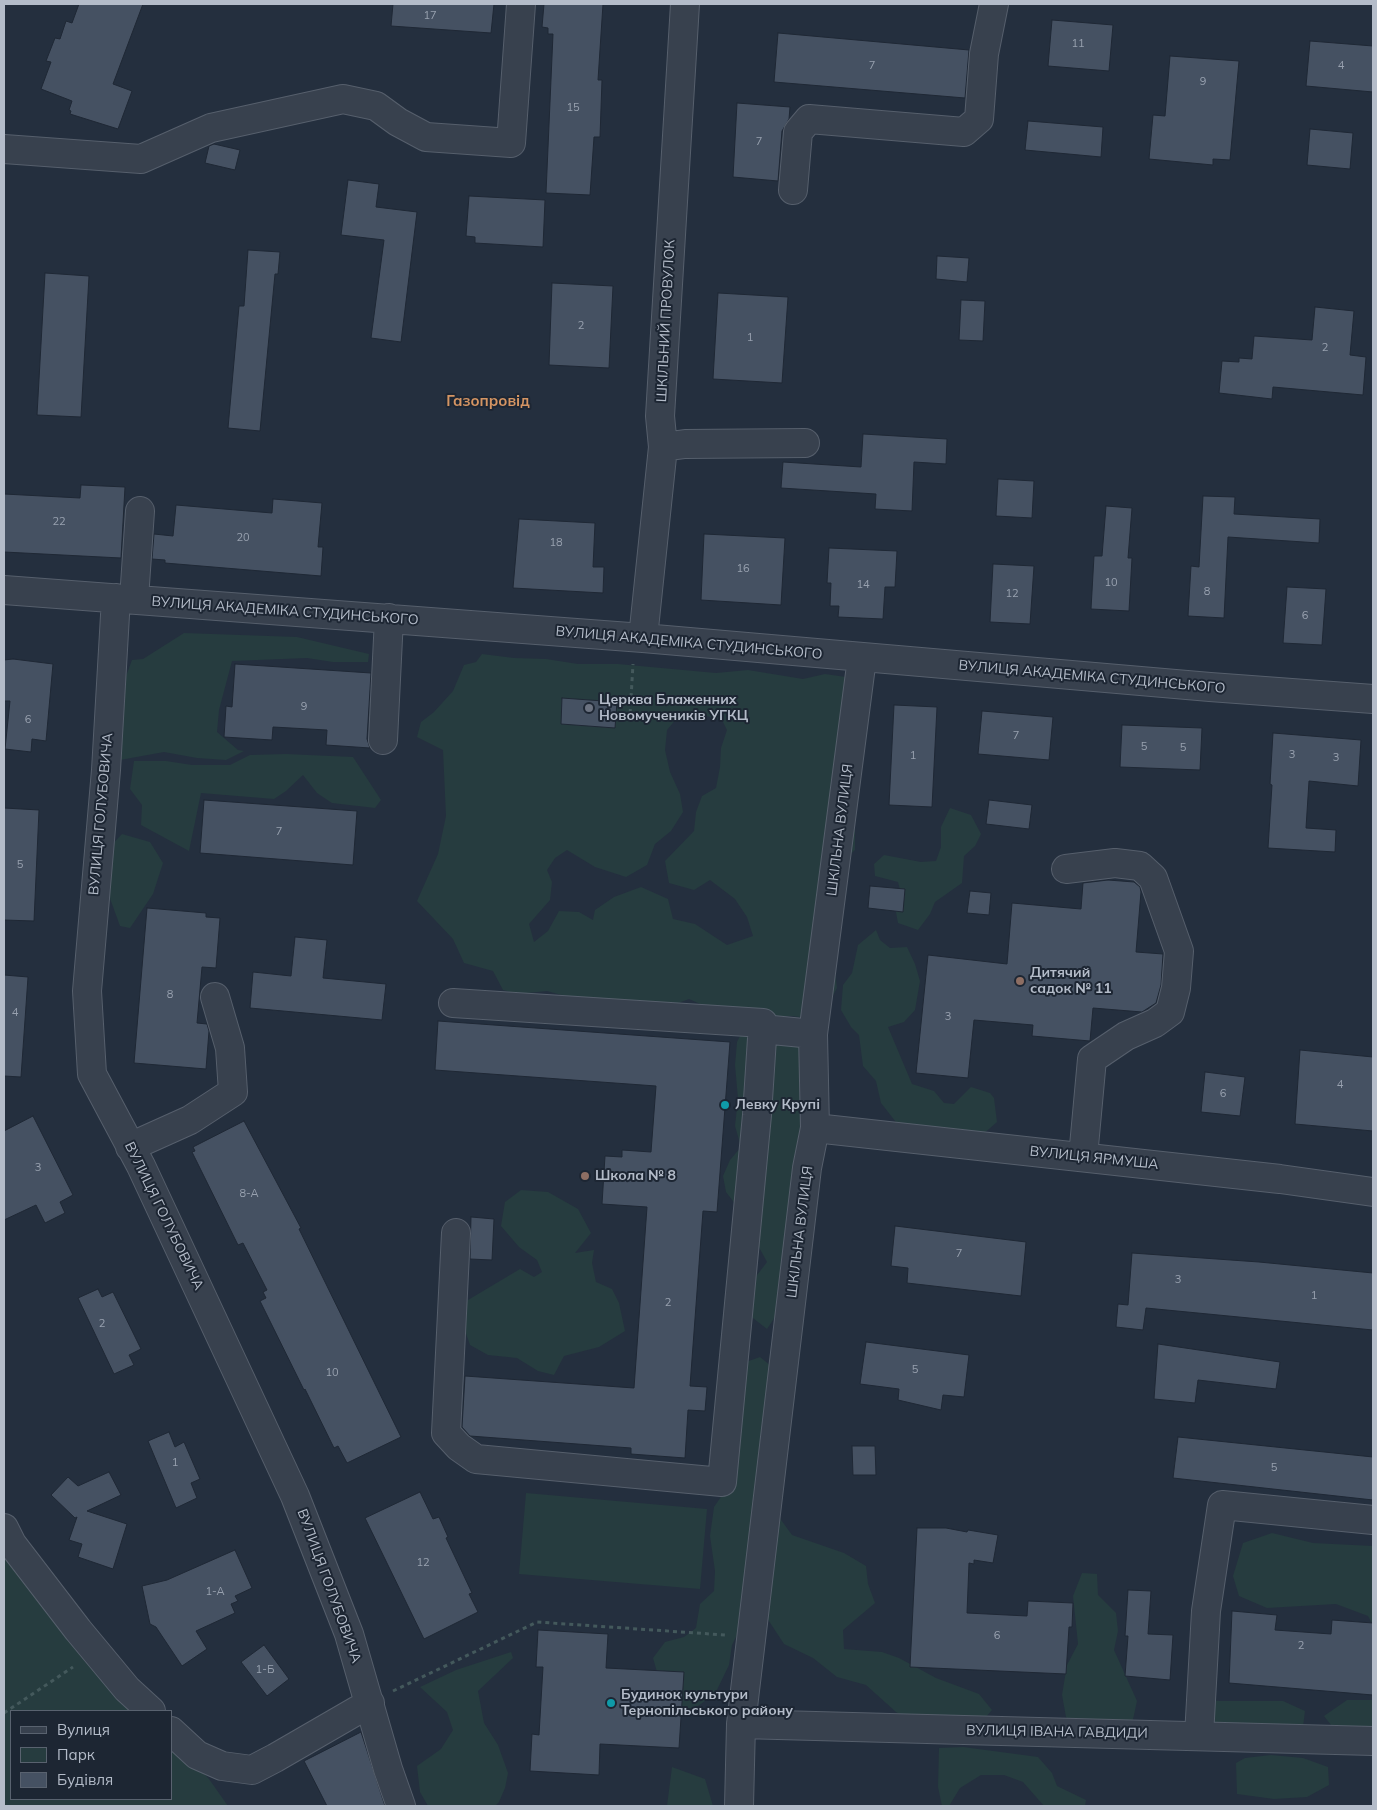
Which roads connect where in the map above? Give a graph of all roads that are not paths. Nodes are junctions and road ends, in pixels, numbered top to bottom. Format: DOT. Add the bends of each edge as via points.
graph roads {
  1 [pos="521,4"];
  2 [pos="685,4"];
  3 [pos="994,4"];
  4 [pos="4,148"];
  5 [pos="793,190"];
  6 [pos="805,443"];
  7 [pos="663,447"];
  8 [pos="140,511"];
  9 [pos="4,590"];
  10 [pos="125,598"];
  11 [pos="389,618"];
  12 [pos="643,638"];
  13 [pos="862,658"];
  14 [pos="1373,699"];
  15 [pos="382,740"];
  16 [pos="1066,868"];
  17 [pos="215,997"];
  18 [pos="453,1003"];
  19 [pos="762,1029"];
  20 [pos="813,1034"];
  21 [pos="815,1128"];
  22 [pos="130,1147"];
  23 [pos="1083,1157"];
  24 [pos="1373,1192"];
  25 [pos="456,1233"];
  26 [pos="1373,1520"];
  27 [pos="4,1528"];
  28 [pos="370,1703"];
  29 [pos="150,1710"];
  30 [pos="741,1724"];
  31 [pos="172,1732"];
  32 [pos="1199,1736"];
  33 [pos="1373,1741"];
  34 [pos="401,1806"];
  35 [pos="739,1806"];
  1 -- 4 [label="street" via="511,143 426,137 376,106 343,99 211,128 141,160"];
  2 -- 7 [label="street, ШКІЛЬНИЙ ПРОВУЛОК" via="660,416"];
  3 -- 5 [label="street" via="984,54 979,119 964,132 809,119 798,132"];
  6 -- 7 [label="street"];
  7 -- 12 [label="street, ШКІЛЬНИЙ ПРОВУЛОК"];
  8 -- 10 [label="street, ВУЛИЦЯ ГОЛУБОВИЧА"];
  9 -- 10 [label="street, ВУЛИЦЯ АКАДЕМІКА СТУДИНСЬКОГО"];
  10 -- 11 [label="street, ВУЛИЦЯ АКАДЕМІКА СТУДИНСЬКОГО"];
  10 -- 22 [label="street, ВУЛИЦЯ ГОЛУБОВИЧА" via="106,770 87,991 87,1026 92,1074"];
  11 -- 12 [label="street, ВУЛИЦЯ АКАДЕМІКА СТУДИНСЬКОГО"];
  11 -- 15 [label="street"];
  12 -- 13 [label="street, ВУЛИЦЯ АКАДЕМІКА СТУДИНСЬКОГО"];
  13 -- 14 [label="street, ВУЛИЦЯ АКАДЕМІКА СТУДИНСЬКОГО"];
  13 -- 20 [label="street, ШКІЛЬНА ВУЛИЦЯ"];
  16 -- 23 [label="street" via="1115,863 1140,866 1153,878 1179,951 1170,1012 1092,1059"];
  17 -- 22 [label="street" via="230,1048 233,1092 190,1120"];
  18 -- 19 [label="street" via="763,1023"];
  19 -- 20 [label="street"];
  19 -- 25 [label="street" via="757,1115 722,1482 476,1459 460,1447 446,1433"];
  20 -- 21 [label="street, ШКІЛЬНА ВУЛИЦЯ"];
  21 -- 23 [label="street, ВУЛИЦЯ ЯРМУША"];
  21 -- 30 [label="street, ШКІЛЬНА ВУЛИЦЯ" via="807,1168"];
  22 -- 28 [label="street, ВУЛИЦЯ ГОЛУБОВИЧА" via="295,1496 349,1634"];
  23 -- 24 [label="street, ВУЛИЦЯ ЯРМУША"];
  26 -- 32 [label="street" via="1222,1505 1206,1612"];
  27 -- 29 [label="street" via="12,1544 96,1652"];
  28 -- 31 [label="street" via="252,1770 222,1766 197,1755"];
  28 -- 34 [label="street, ВУЛИЦЯ ГОЛУБОВИЧА"];
  30 -- 32 [label="street, ВУЛИЦЯ ІВАНА ГАВДИДИ"];
  30 -- 35 [label="street, ШКІЛЬНА ВУЛИЦЯ"];
  32 -- 33 [label="street, ВУЛИЦЯ ІВАНА ГАВДИДИ"];
}
